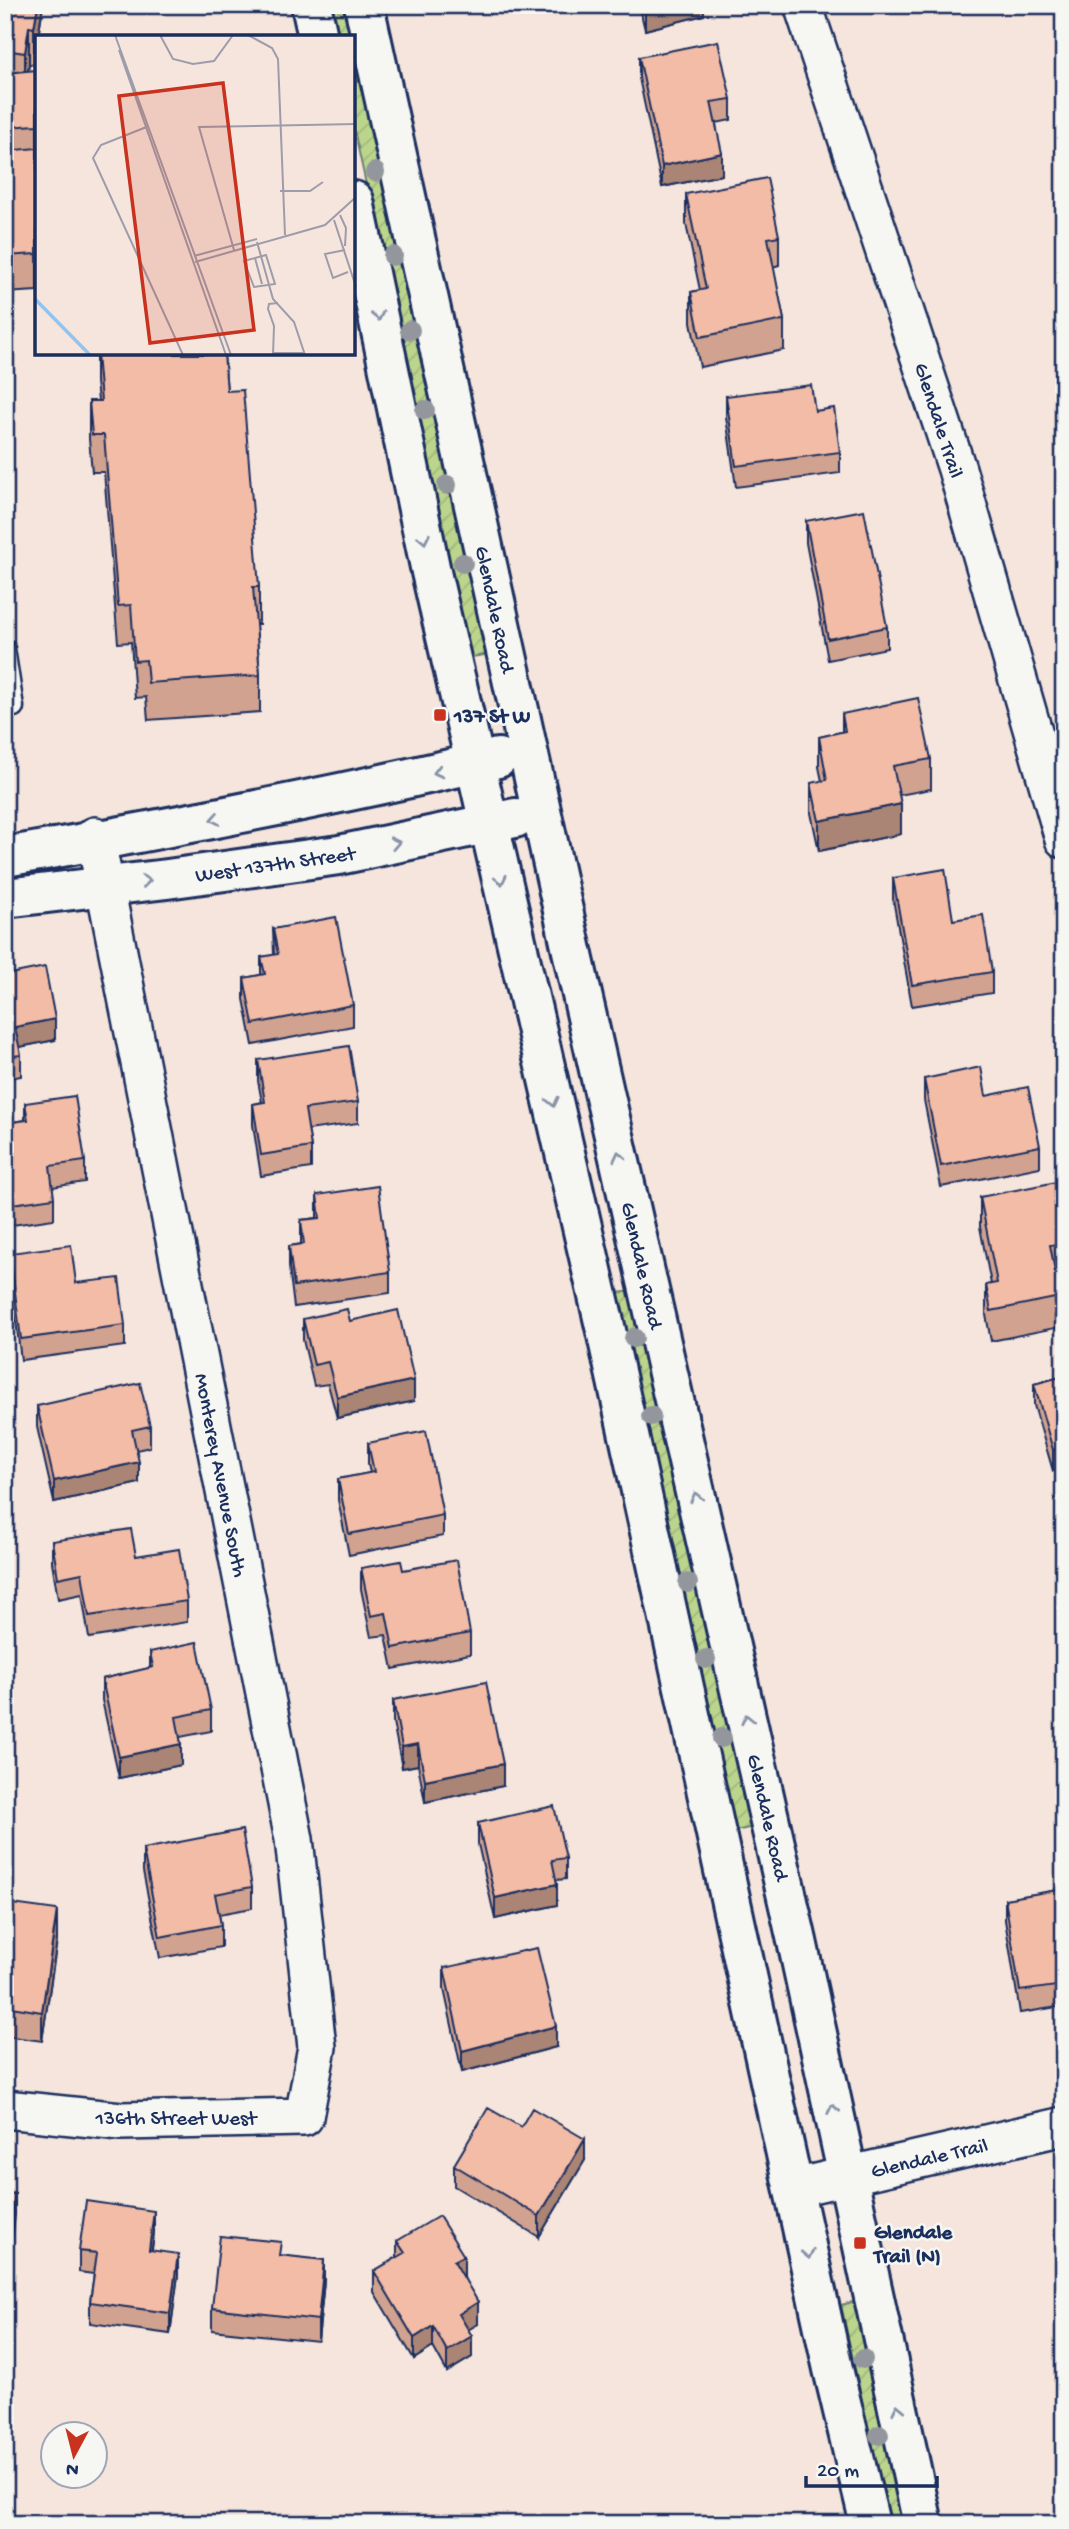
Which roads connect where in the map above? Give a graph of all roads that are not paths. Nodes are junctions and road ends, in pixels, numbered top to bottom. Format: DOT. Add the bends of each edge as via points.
graph roads {
  1 [pos="311,5"];
  2 [pos="364,5"];
  3 [pos="803,5"];
  4 [pos="318,35"];
  5 [pos="355,206"];
  6 [pos="5,649"];
  7 [pos="5,708"];
  8 [pos="528,751"];
  9 [pos="475,763"];
  10 [pos="541,813"];
  11 [pos="488,824"];
  12 [pos="96,838"];
  13 [pos="1064,838"];
  14 [pos="5,857"];
  15 [pos="105,886"];
  16 [pos="5,898"];
  17 [pos="5,2109"];
  18 [pos="304,2117"];
  19 [pos="1064,2126"];
  20 [pos="848,2175"];
  21 [pos="794,2188"];
  22 [pos="870,2524"];
  23 [pos="923,2524"];
  1 -- 4 [label="main road"];
  2 -- 8 [label="main road, Glendale Road"];
  3 -- 13 [label="street, Glendale Trail" via="957,469"];
  5 -- 9 [label="main road, one-way"];
  6 -- 7 [label="lane" via="14,707"];
  8 -- 9 [label="main road"];
  8 -- 10 [label="main road, Glendale Road"];
  9 -- 11 [label="main road"];
  9 -- 12 [label="main road, one-way" via="318,799"];
  10 -- 11 [label="main road, West 137th Street"];
  20 -- 10 [label="main road, Glendale Road, one-way"];
  15 -- 11 [label="main road, West 137th Street, one-way" via="339,855"];
  11 -- 21 [label="main road, one-way" via="607,1335"];
  12 -- 14 [label="main road"];
  12 -- 15 [label="street, Monterey Avenue South"];
  15 -- 16 [label="main road, West 137th Street"];
  15 -- 18 [label="street, Monterey Avenue South" via="294,1839 317,2047"];
  17 -- 18 [label="street, 136th Street West" via="121,2120"];
  19 -- 20 [label="street, Glendale Trail"];
  20 -- 21 [label="street, Glendale Trail"];
  23 -- 20 [label="main road, Glendale Road, one-way"];
  21 -- 22 [label="main road, one-way"];
}
